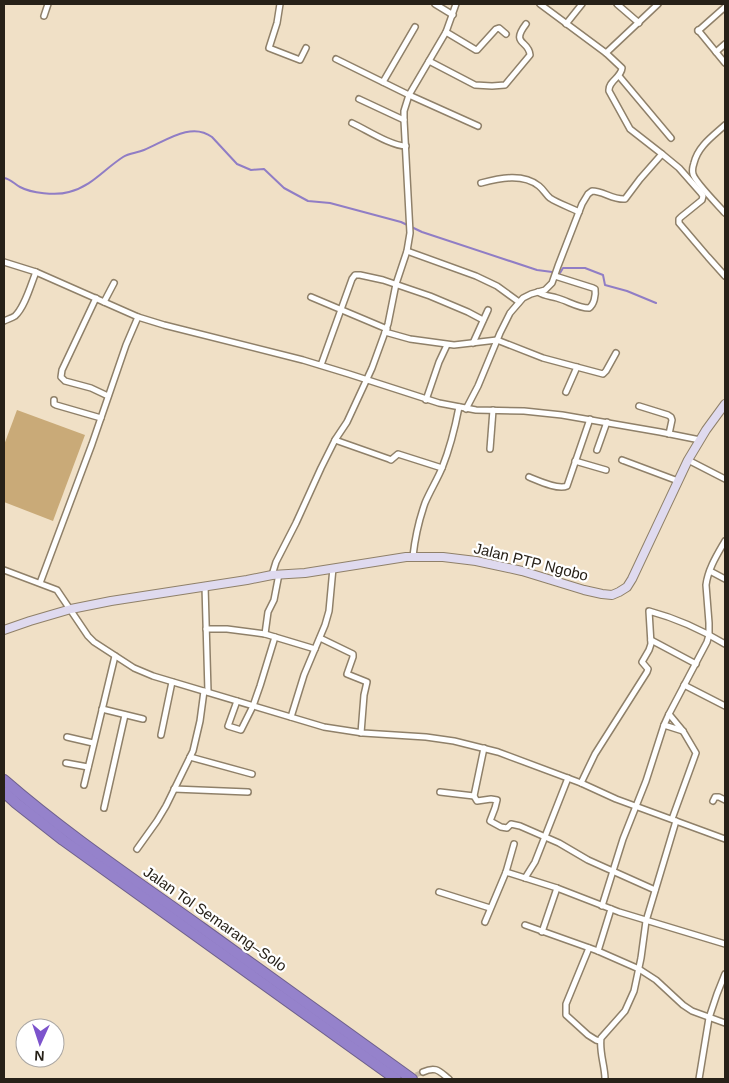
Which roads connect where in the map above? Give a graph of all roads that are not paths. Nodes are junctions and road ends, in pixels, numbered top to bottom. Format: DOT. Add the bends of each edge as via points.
graph roads {
  1 [pos="48,4"];
  2 [pos="280,4"];
  3 [pos="435,4"];
  4 [pos="456,4"];
  5 [pos="540,4"];
  6 [pos="582,4"];
  7 [pos="617,4"];
  8 [pos="658,4"];
  9 [pos="725,7"];
  10 [pos="453,15"];
  11 [pos="44,16"];
  12 [pos="639,23"];
  13 [pos="526,24"];
  14 [pos="566,24"];
  15 [pos="415,27"];
  16 [pos="446,32"];
  17 [pos="506,34"];
  18 [pos="725,44"];
  19 [pos="306,48"];
  20 [pos="716,52"];
  21 [pos="606,53"];
  22 [pos="336,59"];
  23 [pos="429,61"];
  24 [pos="725,63"];
  25 [pos="619,76"];
  26 [pos="383,82"];
  27 [pos="409,95"];
  28 [pos="359,100"];
  29 [pos="404,120"];
  30 [pos="352,123"];
  31 [pos="725,125"];
  32 [pos="478,126"];
  33 [pos="671,138"];
  34 [pos="406,146"];
  35 [pos="662,154"];
  36 [pos="481,183"];
  37 [pos="579,212"];
  38 [pos="725,213"];
  39 [pos="407,251"];
  40 [pos="4,262"];
  41 [pos="36,272"];
  42 [pos="555,275"];
  43 [pos="725,276"];
  44 [pos="114,283"];
  45 [pos="396,284"];
  46 [pos="538,292"];
  47 [pos="96,298"];
  48 [pos="311,298"];
  49 [pos="104,302"];
  50 [pos="519,302"];
  51 [pos="341,309"];
  52 [pos="488,310"];
  53 [pos="138,317"];
  54 [pos="483,320"];
  55 [pos="4,321"];
  56 [pos="386,331"];
  57 [pos="497,340"];
  58 [pos="473,343"];
  59 [pos="447,345"];
  60 [pos="616,353"];
  61 [pos="320,366"];
  62 [pos="577,367"];
  63 [pos="366,380"];
  64 [pos="566,392"];
  65 [pos="108,396"];
  66 [pos="54,400"];
  67 [pos="426,400"];
  68 [pos="725,404"];
  69 [pos="639,406"];
  70 [pos="459,408"];
  71 [pos="466,409"];
  72 [pos="493,410"];
  73 [pos="101,418"];
  74 [pos="590,419"];
  75 [pos="607,422"];
  76 [pos="668,434"];
  77 [pos="335,440"];
  78 [pos="700,440"];
  79 [pos="490,449"];
  80 [pos="597,450"];
  81 [pos="622,460"];
  82 [pos="688,460"];
  83 [pos="576,461"];
  84 [pos="442,468"];
  85 [pos="606,470"];
  86 [pos="529,477"];
  87 [pos="725,479"];
  88 [pos="678,480"];
  89 [pos="725,541"];
  90 [pos="412,556"];
  91 [pos="333,568"];
  92 [pos="4,570"];
  93 [pos="710,571"];
  94 [pos="275,574"];
  95 [pos="725,579"];
  96 [pos="40,583"];
  97 [pos="205,586"];
  98 [pos="71,610"];
  99 [pos="206,629"];
  100 [pos="4,630"];
  101 [pos="265,634"];
  102 [pos="709,634"];
  103 [pos="275,637"];
  104 [pos="320,638"];
  105 [pos="651,640"];
  106 [pos="725,644"];
  107 [pos="315,649"];
  108 [pos="115,656"];
  109 [pos="696,664"];
  110 [pos="172,682"];
  111 [pos="684,685"];
  112 [pos="206,692"];
  113 [pos="237,701"];
  114 [pos="253,706"];
  115 [pos="725,706"];
  116 [pos="102,709"];
  117 [pos="669,714"];
  118 [pos="125,715"];
  119 [pos="291,718"];
  120 [pos="143,719"];
  121 [pos="664,725"];
  122 [pos="683,731"];
  123 [pos="361,733"];
  124 [pos="161,735"];
  125 [pos="67,737"];
  126 [pos="93,743"];
  127 [pos="484,748"];
  128 [pos="190,757"];
  129 [pos="66,762"];
  130 [pos="88,767"];
  131 [pos="252,774"];
  132 [pos="568,778"];
  133 [pos="4,780"];
  134 [pos="581,783"];
  135 [pos="84,785"];
  136 [pos="174,789"];
  137 [pos="4,792"];
  138 [pos="248,792"];
  139 [pos="440,792"];
  140 [pos="474,796"];
  141 [pos="725,800"];
  142 [pos="713,801"];
  143 [pos="637,806"];
  144 [pos="104,808"];
  145 [pos="674,820"];
  146 [pos="544,837"];
  147 [pos="725,839"];
  148 [pos="514,844"];
  149 [pos="137,849"];
  150 [pos="506,872"];
  151 [pos="613,872"];
  152 [pos="525,878"];
  153 [pos="557,888"];
  154 [pos="655,890"];
  155 [pos="439,892"];
  156 [pos="602,906"];
  157 [pos="490,908"];
  158 [pos="611,909"];
  159 [pos="646,921"];
  160 [pos="485,922"];
  161 [pos="525,925"];
  162 [pos="542,932"];
  163 [pos="725,944"];
  164 [pos="589,948"];
  165 [pos="598,951"];
  166 [pos="639,969"];
  167 [pos="725,974"];
  168 [pos="709,1018"];
  169 [pos="725,1023"];
  170 [pos="600,1041"];
  171 [pos="423,1072"];
  172 [pos="396,1079"];
  173 [pos="412,1079"];
  174 [pos="449,1079"];
  175 [pos="607,1079"];
  176 [pos="699,1079"];
  1 -- 11 [label="street"];
  2 -- 19 [label="street" via="269,48 300,60"];
  3 -- 10 [label="street"];
  4 -- 10 [label="street"];
  5 -- 14 [label="street"];
  6 -- 14 [label="street"];
  7 -- 12 [label="street"];
  8 -- 12 [label="street"];
  9 -- 20 [label="street" via="698,30"];
  10 -- 16 [label="street"];
  12 -- 21 [label="street"];
  13 -- 23 [label="street" via="519,36 530,56 505,85 475,85"];
  14 -- 21 [label="street"];
  15 -- 26 [label="street"];
  16 -- 17 [label="street" via="476,50 496,29"];
  16 -- 23 [label="street"];
  18 -- 20 [label="street"];
  20 -- 24 [label="street"];
  21 -- 25 [label="street" via="622,68"];
  22 -- 26 [label="street"];
  23 -- 27 [label="street"];
  25 -- 33 [label="street"];
  25 -- 35 [label="street" via="608,88 626,123"];
  26 -- 27 [label="street"];
  27 -- 29 [label="street"];
  27 -- 32 [label="street"];
  28 -- 29 [label="street"];
  29 -- 34 [label="street"];
  30 -- 34 [label="street" via="392,143"];
  31 -- 38 [label="street" via="703,144 693,167 693,175"];
  34 -- 39 [label="street" via="410,224"];
  35 -- 37 [label="street" via="625,199 592,191"];
  35 -- 43 [label="street" via="688,177 703,196 679,219 679,223"];
  36 -- 37 [label="street" via="511,178 526,180 539,186 547,196"];
  37 -- 42 [label="street"];
  39 -- 45 [label="street"];
  39 -- 50 [label="street" via="476,276"];
  40 -- 41 [label="street"];
  41 -- 47 [label="street"];
  41 -- 55 [label="street" via="19,311"];
  42 -- 46 [label="street" via="550,286"];
  42 -- 46 [label="street" via="595,289 591,308"];
  44 -- 49 [label="street"];
  45 -- 51 [label="street" via="355,275"];
  45 -- 54 [label="street"];
  45 -- 56 [label="street"];
  46 -- 50 [label="street"];
  47 -- 49 [label="street"];
  47 -- 65 [label="street" via="61,377"];
  48 -- 51 [label="street"];
  49 -- 53 [label="street"];
  50 -- 57 [label="street"];
  51 -- 56 [label="street"];
  51 -- 61 [label="street"];
  52 -- 54 [label="street"];
  53 -- 61 [label="street"];
  53 -- 65 [label="street"];
  54 -- 58 [label="street"];
  56 -- 59 [label="street"];
  56 -- 63 [label="street"];
  57 -- 58 [label="street"];
  57 -- 62 [label="street"];
  57 -- 71 [label="street"];
  58 -- 59 [label="street"];
  59 -- 67 [label="street"];
  60 -- 62 [label="street" via="603,374"];
  61 -- 63 [label="street"];
  62 -- 64 [label="street"];
  63 -- 67 [label="street"];
  63 -- 77 [label="street"];
  65 -- 73 [label="street"];
  66 -- 73 [label="street" via="56,405"];
  67 -- 70 [label="street"];
  68 -- 78 [label="main road, Jalan PTP Ngobo"];
  69 -- 76 [label="street" via="671,417"];
  70 -- 71 [label="street"];
  70 -- 84 [label="street"];
  71 -- 72 [label="street"];
  72 -- 74 [label="street"];
  72 -- 79 [label="street"];
  73 -- 96 [label="street"];
  74 -- 75 [label="street"];
  74 -- 83 [label="street"];
  75 -- 76 [label="street"];
  75 -- 80 [label="street"];
  76 -- 78 [label="street"];
  77 -- 84 [label="street" via="388,460 398,454"];
  77 -- 94 [label="street" via="276,562"];
  78 -- 82 [label="main road, Jalan PTP Ngobo"];
  81 -- 88 [label="street"];
  82 -- 87 [label="street"];
  82 -- 88 [label="main road, Jalan PTP Ngobo"];
  83 -- 85 [label="street"];
  83 -- 86 [label="street" via="569,483 564,488"];
  84 -- 90 [label="street" via="426,502"];
  88 -- 90 [label="main road, Jalan PTP Ngobo" via="636,572 627,587 616,594 597,593 476,561"];
  89 -- 93 [label="street"];
  90 -- 91 [label="main road, Jalan PTP Ngobo"];
  91 -- 94 [label="main road, Jalan PTP Ngobo"];
  91 -- 104 [label="street" via="329,611"];
  92 -- 96 [label="street"];
  93 -- 95 [label="street"];
  93 -- 102 [label="street" via="706,585"];
  94 -- 97 [label="main road, Jalan PTP Ngobo"];
  94 -- 101 [label="street" via="275,595"];
  96 -- 98 [label="street" via="58,590"];
  97 -- 98 [label="main road, Jalan PTP Ngobo"];
  97 -- 99 [label="street"];
  98 -- 100 [label="main road, Jalan PTP Ngobo"];
  98 -- 108 [label="street" via="90,639"];
  99 -- 101 [label="street"];
  99 -- 112 [label="street"];
  101 -- 103 [label="street"];
  102 -- 105 [label="street" via="649,611"];
  102 -- 106 [label="street"];
  102 -- 109 [label="street"];
  103 -- 107 [label="street"];
  103 -- 114 [label="street"];
  104 -- 107 [label="street"];
  104 -- 123 [label="street" via="353,654 347,674 367,682"];
  105 -- 109 [label="street"];
  105 -- 134 [label="street" via="642,662 648,669 644,678 594,754"];
  107 -- 119 [label="street"];
  108 -- 110 [label="street" via="142,672"];
  108 -- 116 [label="street"];
  109 -- 111 [label="street"];
  110 -- 112 [label="street"];
  110 -- 124 [label="street"];
  111 -- 115 [label="street"];
  111 -- 117 [label="street"];
  112 -- 113 [label="street"];
  112 -- 128 [label="street" via="196,744"];
  113 -- 114 [label="street"];
  113 -- 114 [label="street" via="228,726 241,730"];
  114 -- 119 [label="street"];
  116 -- 118 [label="street"];
  116 -- 126 [label="street"];
  117 -- 121 [label="street"];
  117 -- 122 [label="street"];
  118 -- 120 [label="street"];
  118 -- 144 [label="street"];
  119 -- 123 [label="street" via="324,728"];
  121 -- 122 [label="street"];
  121 -- 143 [label="street"];
  122 -- 145 [label="street" via="696,753"];
  123 -- 127 [label="street" via="434,738"];
  125 -- 126 [label="street"];
  126 -- 130 [label="street"];
  127 -- 132 [label="street"];
  127 -- 140 [label="street"];
  128 -- 131 [label="street"];
  128 -- 136 [label="street"];
  129 -- 130 [label="street"];
  130 -- 135 [label="street"];
  132 -- 134 [label="street"];
  132 -- 146 [label="street"];
  133 -- 173 [label="highway, Jalan Tol Semarang–Solo" via="99,855"];
  134 -- 143 [label="street"];
  136 -- 138 [label="street"];
  136 -- 149 [label="street"];
  137 -- 172 [label="highway, Jalan Tol Semarang–Solo" via="71,846"];
  139 -- 140 [label="street"];
  140 -- 146 [label="street" via="477,801 497,800 490,821 494,824 507,828 514,824"];
  141 -- 142 [label="street" via="717,796"];
  143 -- 145 [label="street"];
  143 -- 151 [label="street"];
  145 -- 147 [label="street"];
  145 -- 154 [label="street"];
  146 -- 151 [label="street"];
  146 -- 152 [label="street"];
  148 -- 150 [label="street"];
  150 -- 152 [label="street"];
  150 -- 157 [label="street"];
  151 -- 154 [label="street"];
  151 -- 156 [label="street"];
  152 -- 153 [label="street"];
  153 -- 156 [label="street"];
  153 -- 162 [label="street"];
  154 -- 159 [label="street"];
  155 -- 157 [label="street"];
  156 -- 158 [label="street"];
  157 -- 160 [label="street"];
  158 -- 159 [label="street"];
  158 -- 165 [label="street"];
  159 -- 163 [label="street"];
  159 -- 166 [label="street"];
  161 -- 162 [label="street"];
  162 -- 164 [label="street"];
  164 -- 165 [label="street"];
  164 -- 170 [label="street" via="565,1011 588,1035"];
  165 -- 166 [label="street"];
  166 -- 168 [label="street" via="683,1005"];
  166 -- 170 [label="street" via="625,1010"];
  167 -- 168 [label="street"];
  168 -- 169 [label="street"];
  168 -- 176 [label="street"];
  170 -- 175 [label="street"];
  171 -- 174 [label="street" via="431,1068"];
}
